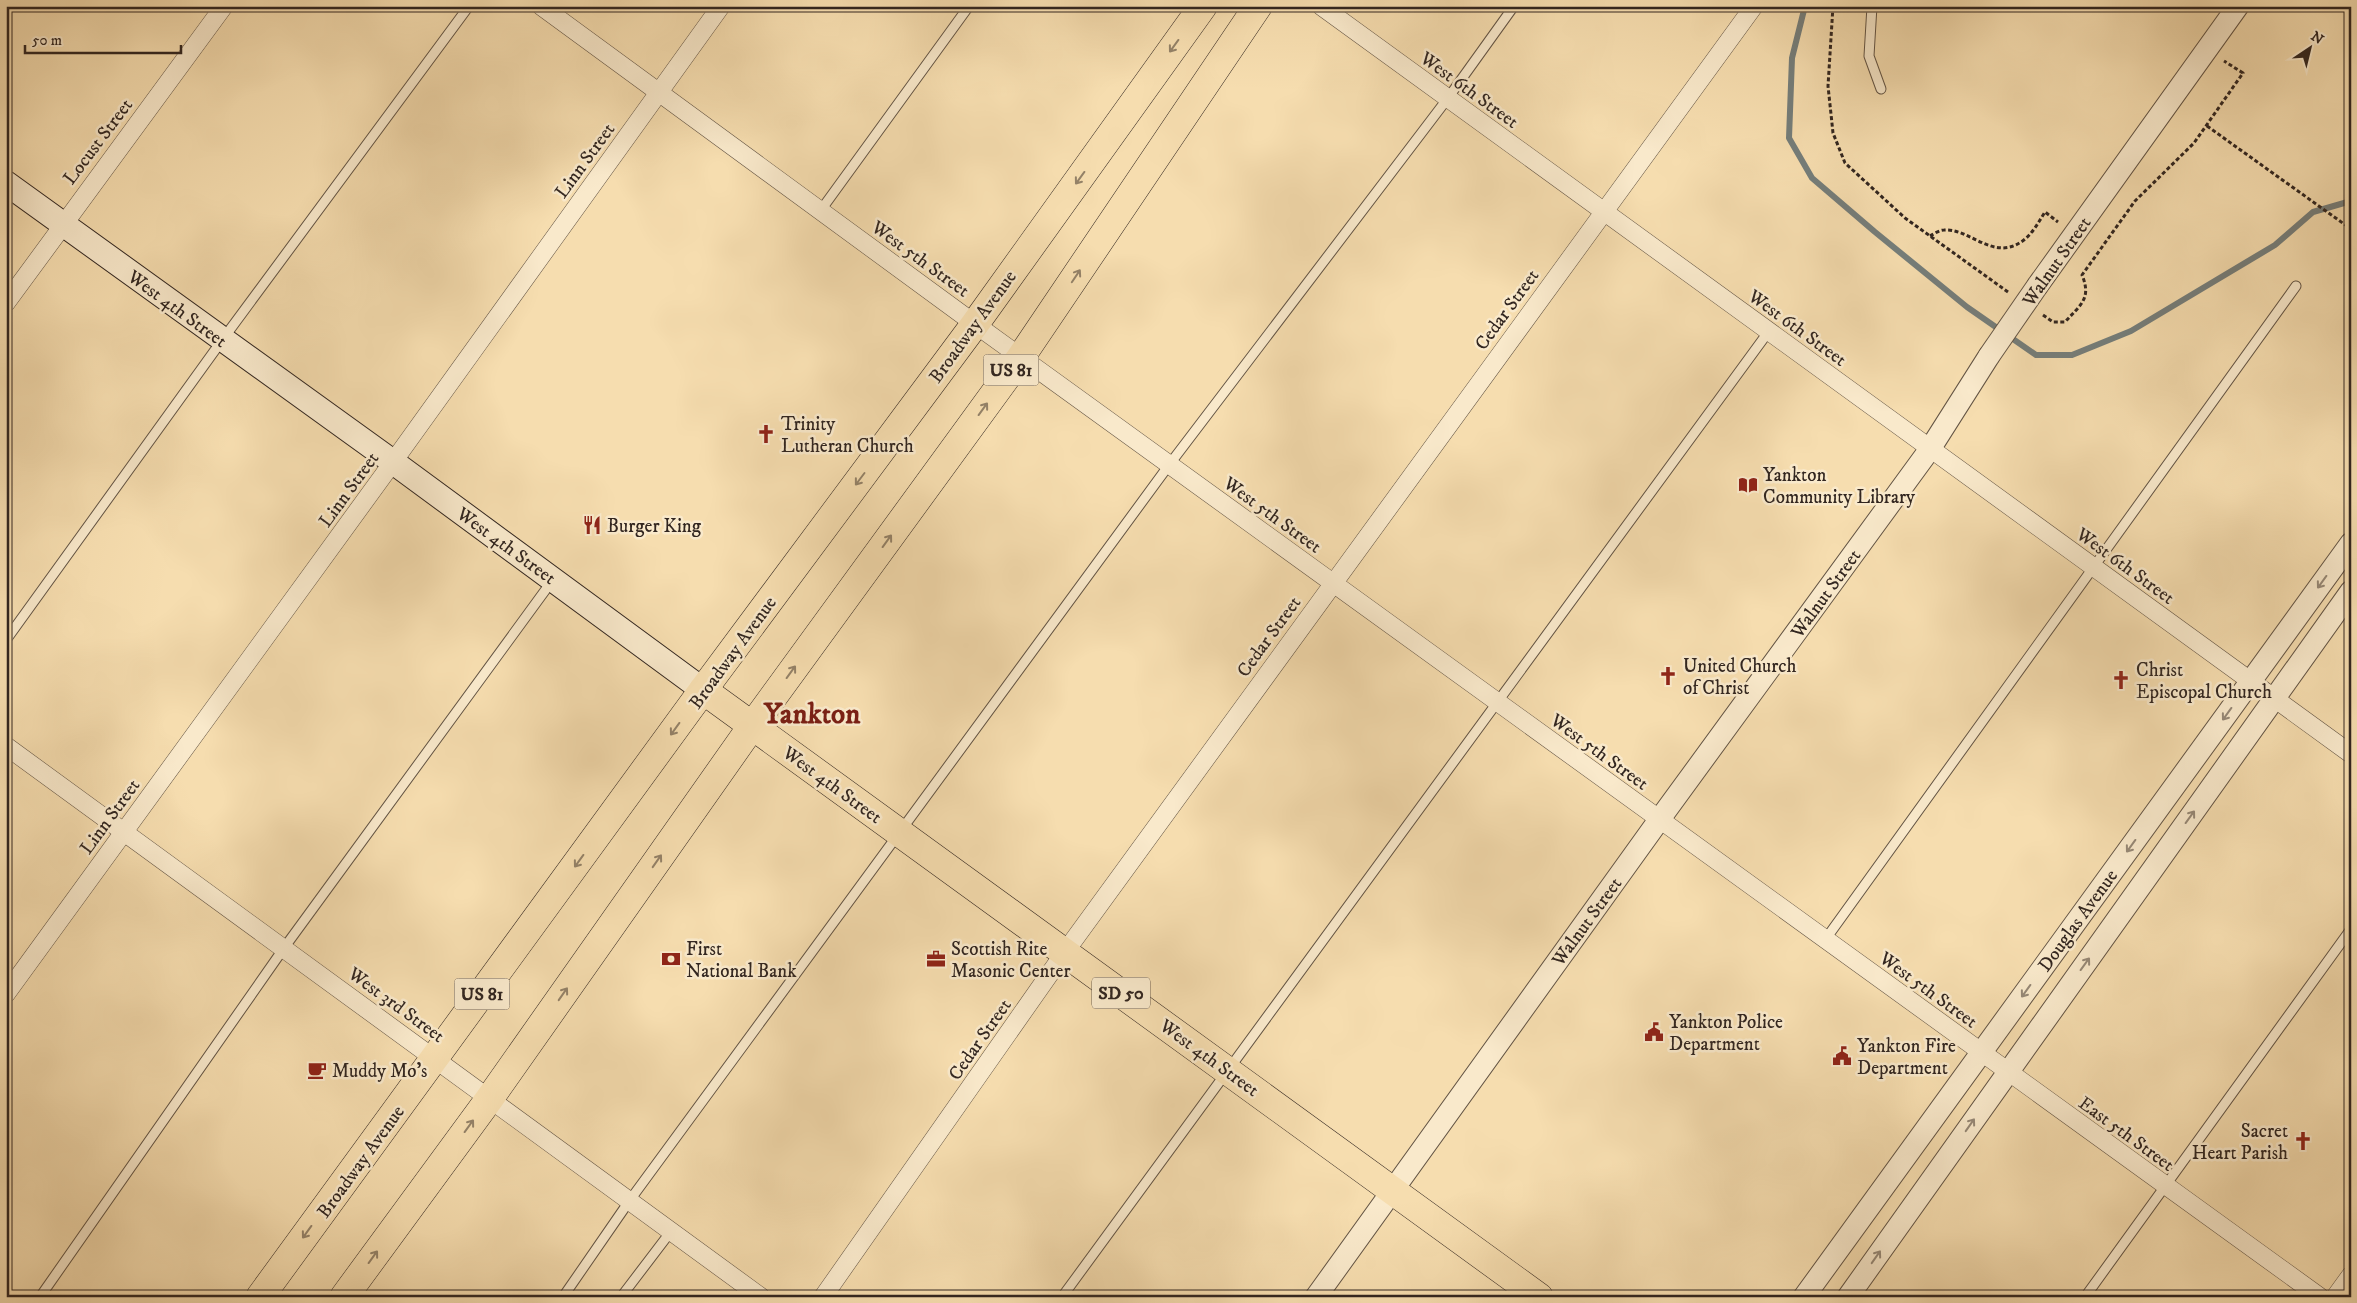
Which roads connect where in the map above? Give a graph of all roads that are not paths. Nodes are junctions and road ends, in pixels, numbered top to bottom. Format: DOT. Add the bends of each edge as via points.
graph roads {
  1 [pos="224,6"];
  2 [pos="469,6"];
  3 [pos="541,6"];
  4 [pos="721,6"];
  5 [pos="969,6"];
  6 [pos="1203,6"];
  7 [pos="1258,6"];
  8 [pos="1321,6"];
  9 [pos="1514,6"];
  10 [pos="1754,6"];
  11 [pos="1872,6"];
  12 [pos="2238,6"];
  13 [pos="1881,89"];
  14 [pos="659,93"];
  15 [pos="1448,98"];
  16 [pos="6,183"];
  17 [pos="821,210"];
  18 [pos="1603,211"];
  19 [pos="62,224"];
  20 [pos="2296,286"];
  21 [pos="6,303"];
  22 [pos="974,324"];
  23 [pos="1768,332"];
  24 [pos="223,339"];
  25 [pos="1021,357"];
  26 [pos="1930,449"];
  27 [pos="394,462"];
  28 [pos="1169,465"];
  29 [pos="2351,543"];
  30 [pos="2094,568"];
  31 [pos="554,580"];
  32 [pos="1332,583"];
  33 [pos="2351,592"];
  34 [pos="6,640"];
  35 [pos="2250,682"];
  36 [pos="703,690"];
  37 [pos="2274,699"];
  38 [pos="1497,703"];
  39 [pos="752,726"];
  40 [pos="6,746"];
  41 [pos="2351,754"];
  42 [pos="1659,820"];
  43 [pos="899,832"];
  44 [pos="123,833"];
  45 [pos="2351,929"];
  46 [pos="1825,940"];
  47 [pos="284,948"];
  48 [pos="1065,952"];
  49 [pos="6,994"];
  50 [pos="1981,1053"];
  51 [pos="435,1059"];
  52 [pos="1228,1071"];
  53 [pos="2008,1072"];
  54 [pos="490,1098"];
  55 [pos="2165,1186"];
  56 [pos="1393,1190"];
  57 [pos="630,1200"];
  58 [pos="672,1230"];
  59 [pos="2351,1275"];
  60 [pos="40,1297"];
  61 [pos="260,1297"];
  62 [pos="344,1297"];
  63 [pos="563,1297"];
  64 [pos="621,1297"];
  65 [pos="761,1297"];
  66 [pos="823,1297"];
  67 [pos="1062,1297"];
  68 [pos="1316,1297"];
  69 [pos="1539,1297"];
  70 [pos="1804,1297"];
  71 [pos="1848,1297"];
  72 [pos="2085,1297"];
  73 [pos="2320,1297"];
  74 [pos="2335,1297"];
  1 -- 19 [label="street, Locust Street"];
  2 -- 24 [label="lane"];
  3 -- 14 [label="street, West 5th Street"];
  4 -- 14 [label="street, Linn Street"];
  5 -- 17 [label="lane"];
  6 -- 22 [label="highway, Broadway Avenue / US 81, one-way"];
  25 -- 7 [label="highway, US 81, one-way"];
  8 -- 15 [label="street, West 6th Street"];
  9 -- 15 [label="lane"];
  10 -- 18 [label="street, Cedar Street"];
  11 -- 13 [label="lane" via="1870,56"];
  12 -- 26 [label="street, Walnut Street, bridge" via="1988,356"];
  14 -- 17 [label="street, West 5th Street"];
  14 -- 27 [label="street, Linn Street"];
  15 -- 18 [label="street, West 6th Street"];
  15 -- 28 [label="lane"];
  16 -- 19 [label="main road, West 4th Street"];
  17 -- 22 [label="street, West 5th Street"];
  18 -- 23 [label="street, West 6th Street"];
  18 -- 32 [label="street, Cedar Street"];
  19 -- 21 [label="street, Locust Street"];
  19 -- 24 [label="main road, West 4th Street"];
  20 -- 30 [label="lane"];
  22 -- 25 [label="street, West 5th Street"];
  22 -- 36 [label="highway, Broadway Avenue / US 81, one-way"];
  23 -- 26 [label="street, West 6th Street"];
  23 -- 38 [label="lane"];
  24 -- 27 [label="main road, West 4th Street"];
  24 -- 34 [label="lane"];
  25 -- 28 [label="street, West 5th Street"];
  39 -- 25 [label="highway, US 81, one-way"];
  26 -- 30 [label="street, West 6th Street"];
  26 -- 42 [label="street, Walnut Street"];
  27 -- 31 [label="main road, West 4th Street"];
  27 -- 44 [label="street, Linn Street"];
  28 -- 32 [label="street, West 5th Street"];
  28 -- 43 [label="lane"];
  29 -- 35 [label="street, Douglas Avenue, one-way"];
  30 -- 35 [label="street, West 6th Street"];
  30 -- 46 [label="lane"];
  31 -- 36 [label="main road, West 4th Street"];
  31 -- 47 [label="lane"];
  32 -- 38 [label="street, West 5th Street"];
  32 -- 48 [label="street, Cedar Street"];
  33 -- 37 [label="street, Douglas Avenue"];
  35 -- 37 [label="street, West 6th Street"];
  35 -- 50 [label="street, Douglas Avenue, one-way"];
  36 -- 39 [label="highway, West 4th Street / SD 50"];
  36 -- 51 [label="highway, Broadway Avenue / US 81, one-way"];
  37 -- 41 [label="street, West 6th Street"];
  53 -- 37 [label="street, Douglas Avenue, one-way"];
  38 -- 42 [label="street, West 5th Street"];
  38 -- 52 [label="lane"];
  39 -- 43 [label="highway, West 4th Street / SD 50"];
  54 -- 39 [label="highway, US 81, one-way"];
  40 -- 44 [label="street, West 3rd Street"];
  42 -- 46 [label="street, West 5th Street"];
  42 -- 56 [label="street, Walnut Street"];
  43 -- 48 [label="highway, West 4th Street / SD 50"];
  43 -- 57 [label="lane"];
  44 -- 47 [label="street, West 3rd Street"];
  44 -- 49 [label="street, Linn Street"];
  45 -- 55 [label="lane"];
  46 -- 50 [label="street, West 5th Street"];
  47 -- 51 [label="street, West 3rd Street"];
  47 -- 60 [label="lane"];
  48 -- 52 [label="highway, West 4th Street / SD 50"];
  48 -- 66 [label="street, Cedar Street"];
  50 -- 53 [label="street, West 5th Street"];
  50 -- 70 [label="street, Douglas Avenue"];
  51 -- 54 [label="street, West 3rd Street"];
  51 -- 61 [label="highway, Broadway Avenue / US 81, one-way"];
  52 -- 56 [label="highway, West 4th Street / SD 50"];
  52 -- 67 [label="lane"];
  53 -- 55 [label="street, East 5th Street"];
  71 -- 53 [label="street, Douglas Avenue, one-way"];
  54 -- 57 [label="street, West 3rd Street"];
  62 -- 54 [label="highway, US 81, one-way"];
  55 -- 72 [label="lane"];
  55 -- 73 [label="street, East 5th Street"];
  56 -- 68 [label="street, Walnut Street"];
  56 -- 69 [label="highway, West 4th Street / SD 50"];
  57 -- 58 [label="street, West 3rd Street"];
  57 -- 63 [label="lane"];
  58 -- 64 [label="lane"];
  58 -- 65 [label="street, West 3rd Street"];
  59 -- 74 [label="street"];
}
